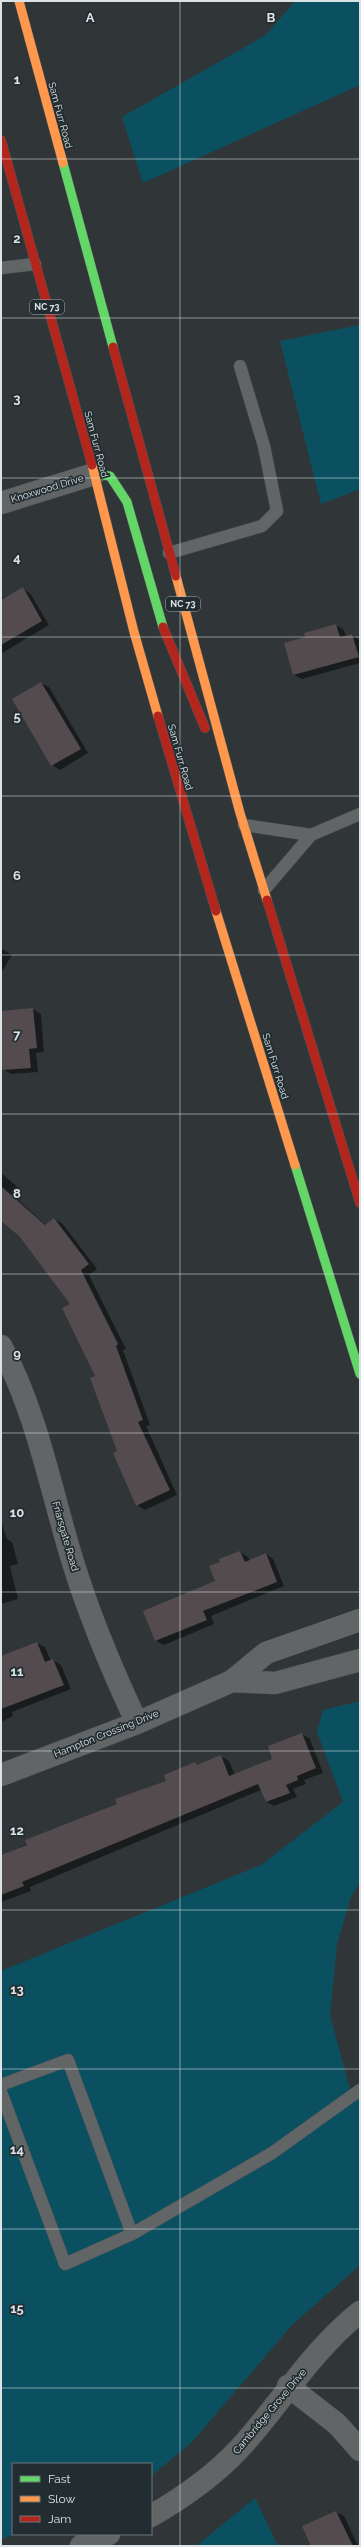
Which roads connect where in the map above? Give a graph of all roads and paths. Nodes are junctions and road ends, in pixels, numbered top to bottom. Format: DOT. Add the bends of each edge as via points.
graph roads {
  1 [pos="19,1"];
  2 [pos="1,140"];
  3 [pos="35,264"];
  4 [pos="1,268"];
  5 [pos="240,366"];
  6 [pos="94,474"];
  7 [pos="1,503"];
  8 [pos="169,553"];
  9 [pos="240,812"];
  10 [pos="360,814"];
  11 [pos="244,824"];
  12 [pos="311,835"];
  13 [pos="264,890"];
  14 [pos="360,1203"];
  15 [pos="1,1346"];
  16 [pos="360,1374"];
  17 [pos="360,1620"];
  18 [pos="360,1660"];
  19 [pos="232,1681"];
  20 [pos="137,1723"];
  21 [pos="1,1775"];
  22 [pos="1,2085"];
  23 [pos="360,2090"];
  24 [pos="1,2092"];
  25 [pos="132,2234"];
  26 [pos="360,2312"];
  27 [pos="288,2386"];
  28 [pos="360,2450"];
  29 [pos="152,2515"];
  30 [pos="107,2535"];
  31 [pos="81,2546"];
  1 -- 8 [label="main road, Sam Furr Road / NC 73"];
  2 -- 3 [label="main road, Sam Furr Road / NC 73"];
  3 -- 4 [label="lane"];
  3 -- 6 [label="main road, Sam Furr Road / NC 73"];
  5 -- 8 [label="lane" via="264,446 277,510 262,526"];
  6 -- 7 [label="street, Knoxwood Drive"];
  6 -- 9 [label="main road" via="110,476 127,502 164,629"];
  6 -- 16 [label="main road, Sam Furr Road / NC 73" via="134,632 200,861"];
  8 -- 9 [label="main road, Sam Furr Road / NC 73"];
  9 -- 11 [label="main road, Sam Furr Road / NC 73"];
  10 -- 12 [label="lane"];
  11 -- 12 [label="lane"];
  11 -- 13 [label="main road, Sam Furr Road / NC 73"];
  12 -- 13 [label="lane"];
  13 -- 14 [label="main road, Sam Furr Road / NC 73"];
  15 -- 20 [label="street, Friarsgate Road" via="27,1401 42,1445 70,1552 90,1615"];
  17 -- 19 [label="street, Hampton Crossing Drive" via="266,1653"];
  18 -- 19 [label="street, Hampton Crossing Drive" via="275,1683"];
  19 -- 20 [label="street, Hampton Crossing Drive"];
  20 -- 21 [label="street, Hampton Crossing Drive"];
  22 -- 25 [label="lane" via="68,2060"];
  23 -- 25 [label="lane" via="272,2153"];
  24 -- 25 [label="lane" via="66,2264"];
  26 -- 27 [label="street, Cambridge Grove Drive" via="326,2342"];
  27 -- 28 [label="street" via="337,2424"];
  27 -- 29 [label="street, Cambridge Grove Drive" via="240,2447 206,2480"];
  30 -- 31 [label="street"];
}
